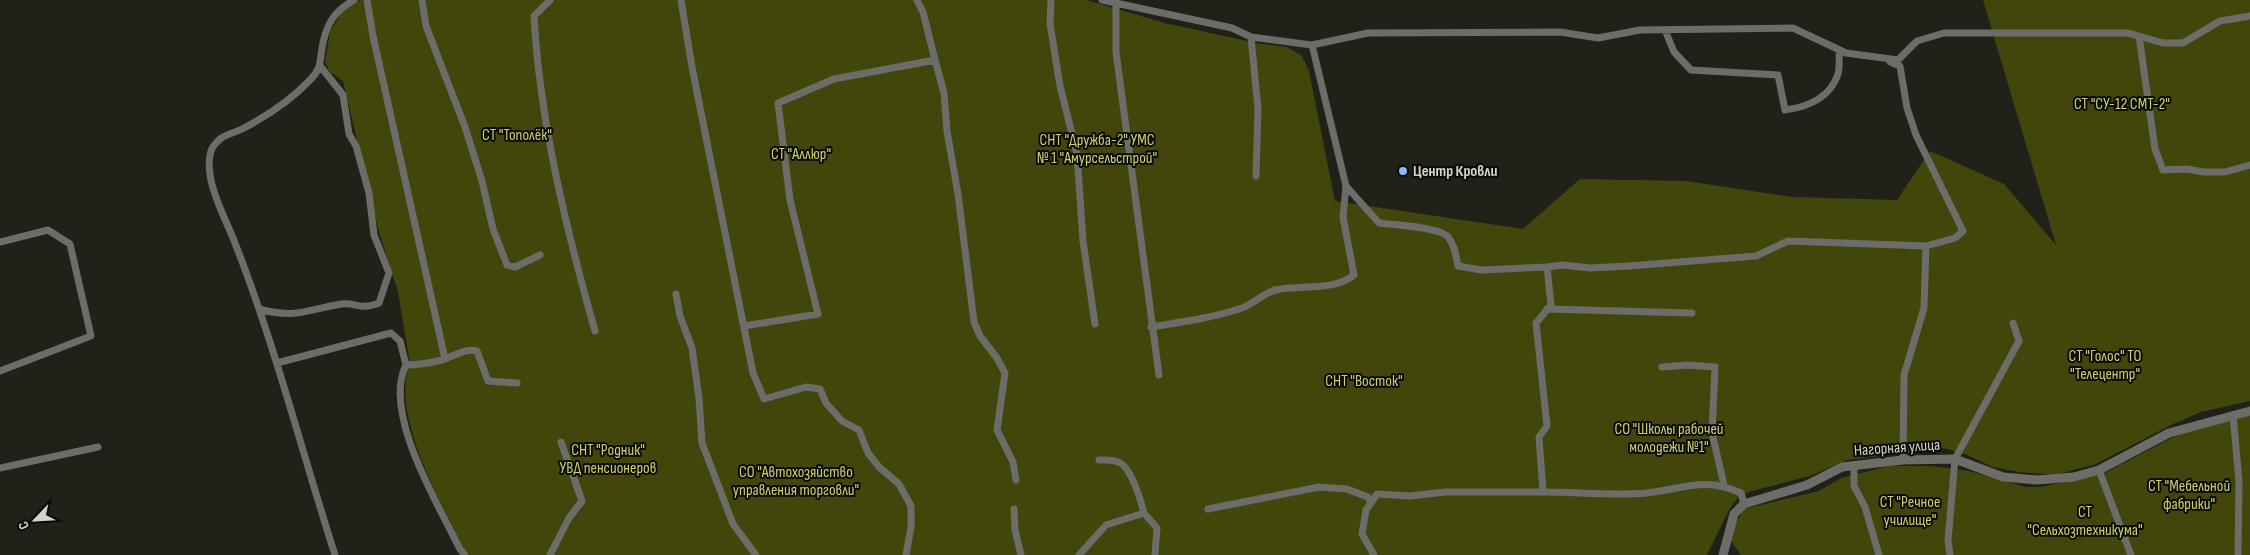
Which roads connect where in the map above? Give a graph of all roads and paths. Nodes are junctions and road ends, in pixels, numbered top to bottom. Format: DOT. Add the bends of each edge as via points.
graph roads {
  1 [pos="354,0"];
  2 [pos="366,0"];
  3 [pos="422,0"];
  4 [pos="550,0"];
  5 [pos="681,0"];
  6 [pos="917,0"];
  7 [pos="1051,0"];
  8 [pos="1102,0"];
  9 [pos="1116,4"];
  10 [pos="2250,16"];
  11 [pos="1664,30"];
  12 [pos="2139,36"];
  13 [pos="1251,38"];
  14 [pos="1312,45"];
  15 [pos="1839,50"];
  16 [pos="1882,59"];
  17 [pos="935,60"];
  18 [pos="320,67"];
  19 [pos="2250,165"];
  20 [pos="1256,176"];
  21 [pos="1346,186"];
  22 [pos="0,242"];
  23 [pos="1926,246"];
  24 [pos="540,255"];
  25 [pos="1547,267"];
  26 [pos="676,294"];
  27 [pos="259,309"];
  28 [pos="1547,309"];
  29 [pos="1692,313"];
  30 [pos="1096,324"];
  31 [pos="2013,324"];
  32 [pos="744,326"];
  33 [pos="1151,328"];
  34 [pos="595,331"];
  35 [pos="445,359"];
  36 [pos="277,363"];
  37 [pos="406,365"];
  38 [pos="1662,368"];
  39 [pos="0,371"];
  40 [pos="1159,375"];
  41 [pos="517,383"];
  42 [pos="2250,411"];
  43 [pos="2233,415"];
  44 [pos="561,442"];
  45 [pos="98,447"];
  46 [pos="1955,459"];
  47 [pos="1099,460"];
  48 [pos="1903,460"];
  49 [pos="1854,466"];
  50 [pos="0,468"];
  51 [pos="2099,470"];
  52 [pos="1016,480"];
  53 [pos="1724,485"];
  54 [pos="1543,492"];
  55 [pos="1371,503"];
  56 [pos="1744,504"];
  57 [pos="1014,509"];
  58 [pos="1208,509"];
  59 [pos="1144,514"];
  60 [pos="1725,554"];
  61 [pos="334,555"];
  62 [pos="465,555"];
  63 [pos="550,555"];
  64 [pos="756,555"];
  65 [pos="906,555"];
  66 [pos="1021,555"];
  67 [pos="1078,555"];
  68 [pos="1155,555"];
  69 [pos="1374,555"];
  70 [pos="1879,555"];
  71 [pos="1950,555"];
  72 [pos="2131,555"];
  73 [pos="2238,555"];
  1 -- 18 [label="street" via="339,8 328,24"];
  2 -- 35 [label="street"];
  3 -- 24 [label="street" via="426,26 465,127 493,229 507,265 515,267"];
  4 -- 34 [label="street" via="534,16 536,56 557,176"];
  5 -- 32 [label="street"];
  6 -- 17 [label="street"];
  7 -- 30 [label="street" via="1050,24 1060,86 1077,154 1083,242"];
  8 -- 9 [label="street"];
  9 -- 13 [label="street" via="1232,28"];
  9 -- 33 [label="street" via="1116,52"];
  10 -- 12 [label="street" via="2220,21 2183,43 2163,43"];
  11 -- 14 [label="street" via="1640,30 1598,38 1560,32 1368,33"];
  11 -- 15 [label="street" via="1793,28"];
  11 -- 15 [label="street" via="1674,52 1691,70 1778,75 1785,110 1818,100 1831,87 1838,73"];
  12 -- 16 [label="street" via="2128,33 1944,33 1917,42 1898,60"];
  12 -- 19 [label="street" via="2155,149 2163,170 2187,168 2225,172"];
  13 -- 14 [label="street"];
  13 -- 20 [label="street" via="1258,110"];
  14 -- 21 [label="street"];
  15 -- 16 [label="street"];
  16 -- 23 [label="street" via="1900,66 1907,108 1916,135 1963,231 1956,238"];
  17 -- 32 [label="street" via="834,79 778,103 790,200 818,314"];
  17 -- 52 [label="street" via="944,92 974,322 1004,373 997,430 1013,462"];
  18 -- 27 [label="street" via="312,78 263,117 222,138 211,150 213,188"];
  18 -- 27 [label="street" via="343,96 349,134 356,146 369,193 374,235 389,272 379,303 367,308 343,304 308,313 280,315"];
  21 -- 25 [label="street" via="1379,223 1447,234 1458,266 1481,270"];
  21 -- 33 [label="street" via="1343,217 1354,275 1347,280 1310,288 1274,290 1249,305 1221,315"];
  22 -- 39 [label="street" via="48,230 70,244 91,336"];
  23 -- 25 [label="street" via="1788,241 1756,256 1629,266 1590,268 1562,264"];
  23 -- 48 [label="street" via="1924,308 1904,375"];
  25 -- 28 [label="street" via="1551,305"];
  26 -- 64 [label="street" via="692,348 702,442 733,524"];
  27 -- 36 [label="street"];
  28 -- 29 [label="street"];
  28 -- 54 [label="street" via="1536,323 1547,426 1540,437"];
  31 -- 46 [label="street" via="2019,341"];
  32 -- 65 [label="street" via="753,372 764,399 806,387 820,389 826,403 842,421 858,430 868,453 879,467 899,484 911,506 912,527"];
  33 -- 40 [label="street"];
  35 -- 37 [label="street"];
  35 -- 41 [label="street" via="470,350 477,351 488,380"];
  36 -- 37 [label="street" via="391,332 400,341"];
  36 -- 61 [label="street"];
  37 -- 62 [label="street" via="400,376 400,406 410,444"];
  38 -- 53 [label="street" via="1687,365 1715,367 1712,432"];
  42 -- 43 [label="street, Нагорная улица"];
  43 -- 51 [label="street, Нагорная улица" via="2169,432"];
  43 -- 73 [label="street" via="2239,481"];
  44 -- 63 [label="street" via="582,501 569,518"];
  45 -- 50 [label="street"];
  46 -- 48 [label="street, Нагорная улица"];
  46 -- 51 [label="street, Нагорная улица" via="2003,477 2038,480"];
  46 -- 71 [label="street" via="1948,542"];
  47 -- 59 [label="street" via="1118,462 1126,467"];
  48 -- 49 [label="street, Нагорная улица"];
  49 -- 56 [label="street, Нагорная улица" via="1842,467 1806,485"];
  49 -- 70 [label="street" via="1854,486 1866,506"];
  51 -- 72 [label="street"];
  53 -- 54 [label="street" via="1690,484 1647,493"];
  53 -- 56 [label="street" via="1741,493"];
  54 -- 55 [label="street" via="1377,494"];
  55 -- 58 [label="street" via="1368,497 1347,489 1319,487"];
  55 -- 69 [label="street" via="1366,510 1362,534"];
  56 -- 60 [label="street" via="1734,514"];
  57 -- 66 [label="street"];
  59 -- 67 [label="street" via="1106,525"];
  59 -- 68 [label="street" via="1157,528"];
}
